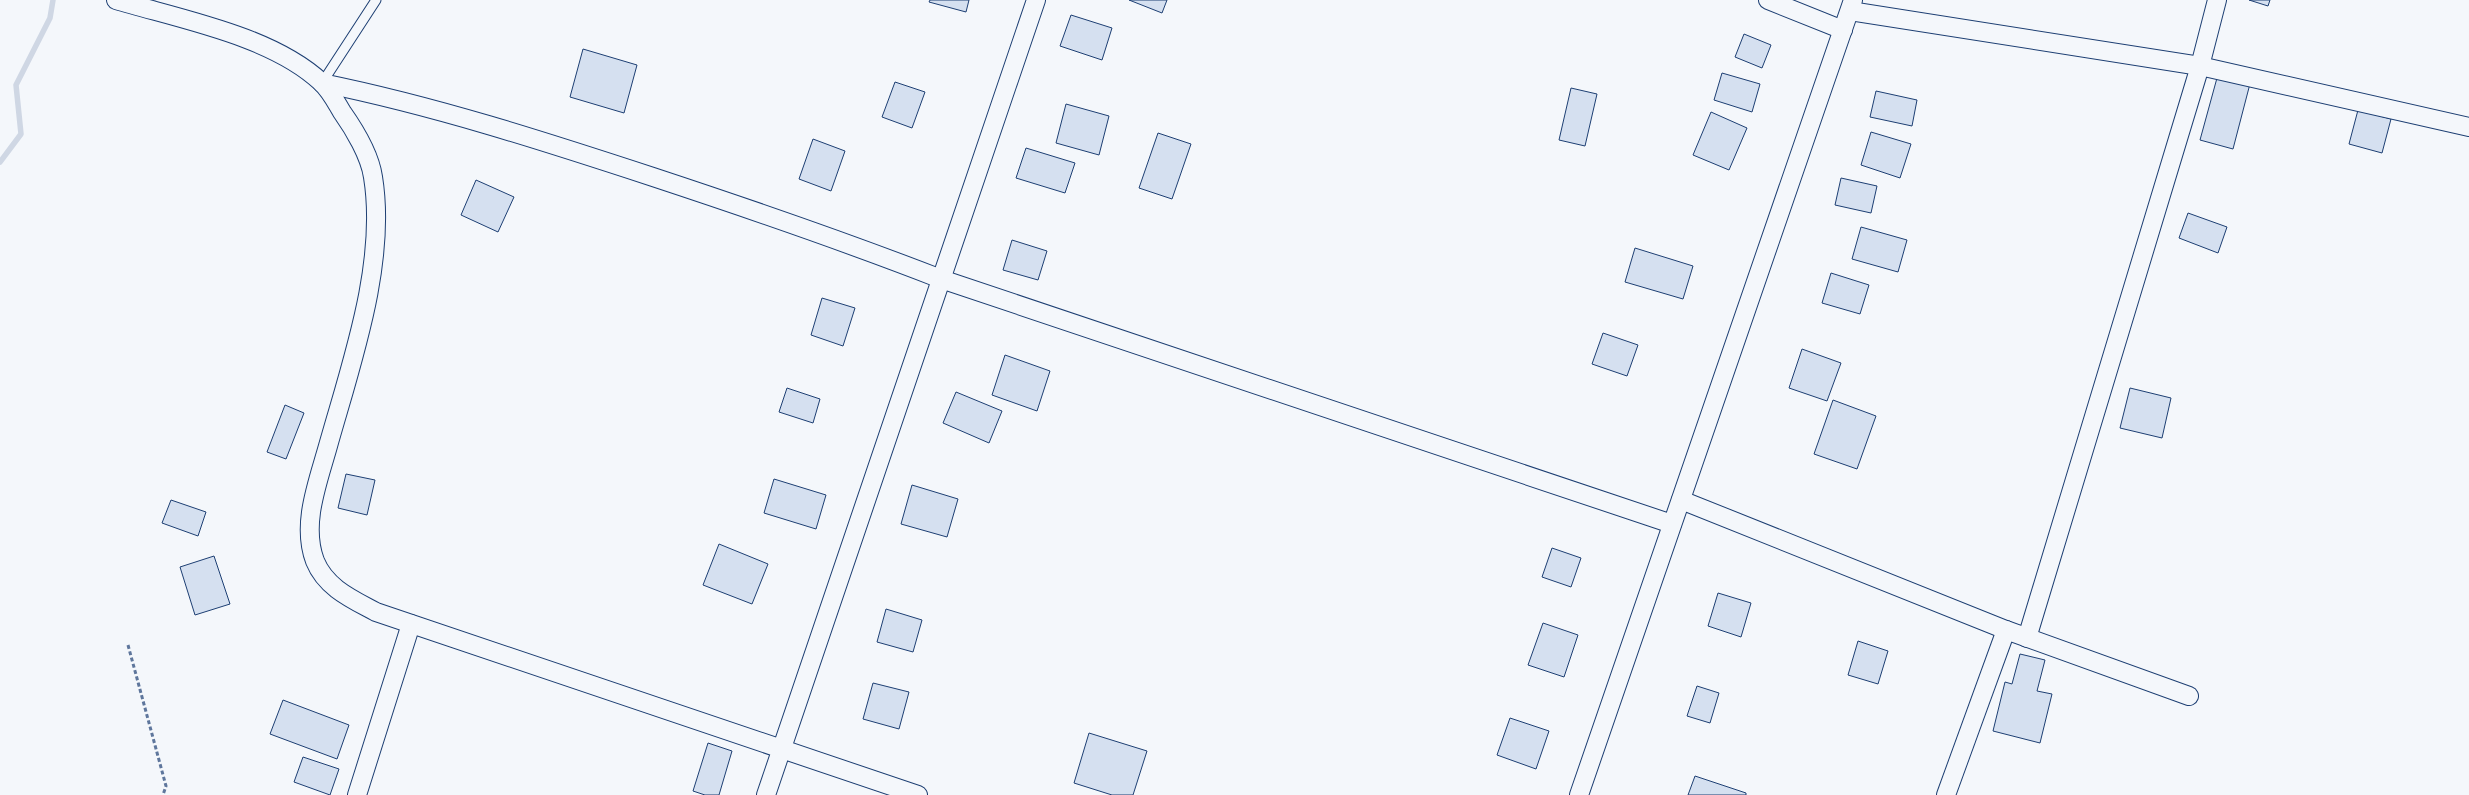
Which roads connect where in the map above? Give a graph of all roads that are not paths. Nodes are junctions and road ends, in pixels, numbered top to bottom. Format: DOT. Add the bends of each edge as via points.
graph roads {
  1 [pos="116,0"];
  2 [pos="376,0"];
  3 [pos="1036,0"];
  4 [pos="1768,0"];
  5 [pos="2217,0"];
  6 [pos="1852,6"];
  7 [pos="1843,30"];
  8 [pos="2200,66"];
  9 [pos="322,83"];
  10 [pos="2469,127"];
  11 [pos="941,279"];
  12 [pos="1681,500"];
  13 [pos="1672,524"];
  14 [pos="411,624"];
  15 [pos="2006,630"];
  16 [pos="2027,638"];
  17 [pos="2189,696"];
  18 [pos="782,748"];
  19 [pos="357,795"];
  20 [pos="766,795"];
  21 [pos="918,795"];
  22 [pos="1579,795"];
  23 [pos="1946,795"];
  1 -- 9 [label="street" via="245,38 290,59"];
  2 -- 9 [label="lane"];
  3 -- 11 [label="street"];
  4 -- 7 [label="street"];
  5 -- 8 [label="street"];
  6 -- 7 [label="street"];
  6 -- 8 [label="street"];
  7 -- 12 [label="street"];
  8 -- 10 [label="street"];
  8 -- 16 [label="street"];
  9 -- 11 [label="street" via="427,106 514,131 833,237"];
  9 -- 14 [label="street" via="354,130 373,176 376,228 365,316 314,497 310,530 316,561 335,589 376,612"];
  11 -- 13 [label="street"];
  11 -- 18 [label="street"];
  12 -- 13 [label="street"];
  12 -- 15 [label="street"];
  13 -- 22 [label="street"];
  14 -- 18 [label="street"];
  14 -- 19 [label="street"];
  15 -- 16 [label="street"];
  15 -- 23 [label="street"];
  16 -- 17 [label="street"];
  18 -- 20 [label="street"];
  18 -- 21 [label="street"];
}
